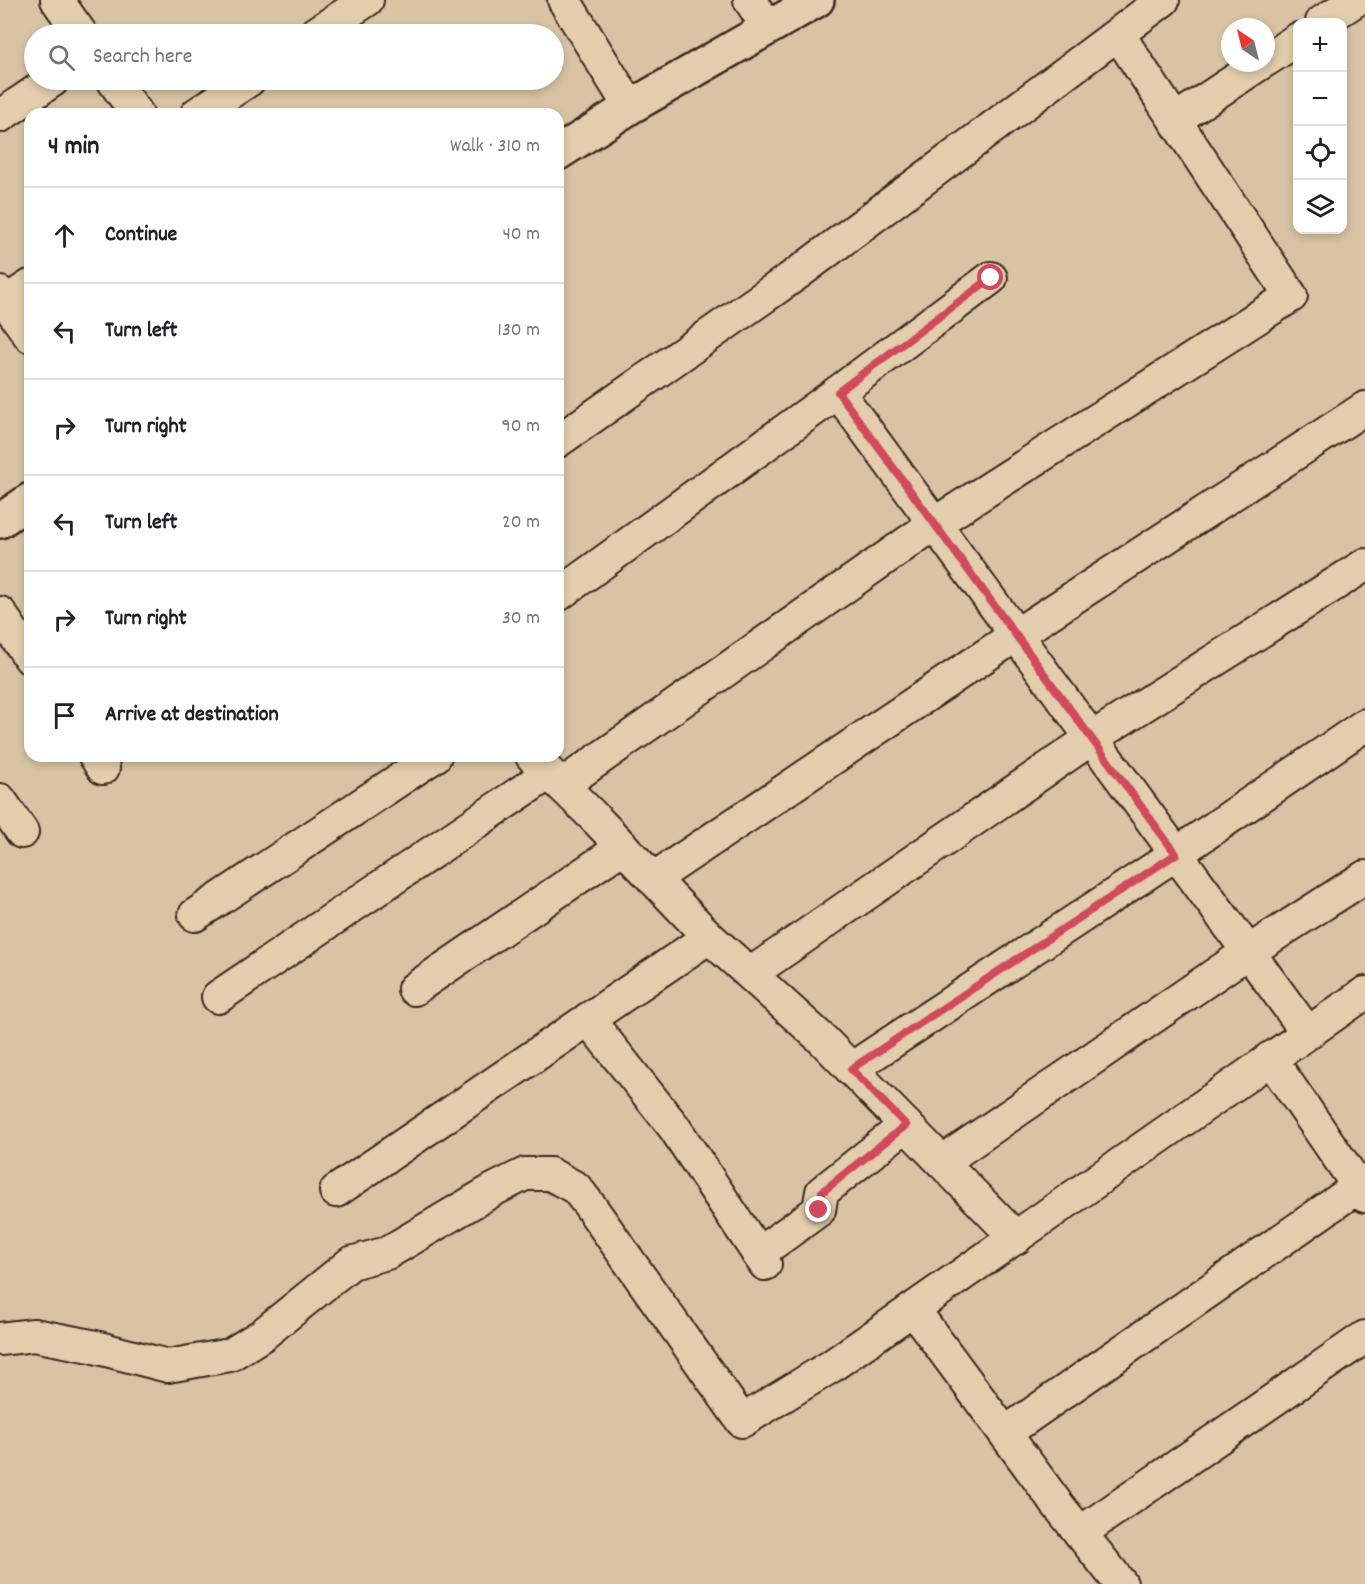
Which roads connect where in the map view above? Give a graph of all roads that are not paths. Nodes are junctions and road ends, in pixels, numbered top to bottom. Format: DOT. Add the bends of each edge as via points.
graph roads {
  1 [pos="366,0"];
  2 [pos="564,0"];
  3 [pos="750,0"];
  4 [pos="817,0"];
  5 [pos="1163,0"];
  6 [pos="1356,0"];
  7 [pos="65,2"];
  8 [pos="1329,18"];
  9 [pos="76,24"];
  10 [pos="330,24"];
  11 [pos="768,28"];
  12 [pos="1118,34"];
  13 [pos="1293,42"];
  14 [pos="1275,54"];
  15 [pos="1247,72"];
  16 [pos="38,90"];
  17 [pos="120,90"];
  18 [pos="234,90"];
  19 [pos="630,107"];
  20 [pos="133,108"];
  21 [pos="206,108"];
  22 [pos="0,116"];
  23 [pos="1175,120"];
  24 [pos="564,149"];
  25 [pos="991,278"];
  26 [pos="838,392"];
  27 [pos="1365,408"];
  28 [pos="564,437"];
  29 [pos="24,504"];
  30 [pos="0,521"];
  31 [pos="934,524"];
  32 [pos="1365,565"];
  33 [pos="564,591"];
  34 [pos="0,613"];
  35 [pos="1016,635"];
  36 [pos="24,649"];
  37 [pos="1365,725"];
  38 [pos="1092,738"];
  39 [pos="564,760"];
  40 [pos="426,762"];
  41 [pos="561,762"];
  42 [pos="547,771"];
  43 [pos="0,800"];
  44 [pos="22,832"];
  45 [pos="623,847"];
  46 [pos="1176,854"];
  47 [pos="1365,877"];
  48 [pos="653,879"];
  49 [pos="195,915"];
  50 [pos="709,937"];
  51 [pos="1248,952"];
  52 [pos="750,974"];
  53 [pos="414,989"];
  54 [pos="1365,993"];
  55 [pos="219,997"];
  56 [pos="588,1020"];
  57 [pos="1307,1032"];
  58 [pos="1270,1058"];
  59 [pos="851,1069"];
  60 [pos="906,1125"];
  61 [pos="942,1162"];
  62 [pos="1363,1189"];
  63 [pos="336,1191"];
  64 [pos="1016,1238"];
  65 [pos="913,1309"];
  66 [pos="1365,1337"];
  67 [pos="0,1339"];
  68 [pos="1005,1433"];
  69 [pos="1080,1533"];
  70 [pos="1121,1584"];
  1 -- 10 [label="street"];
  2 -- 19 [label="street"];
  3 -- 11 [label="street"];
  4 -- 11 [label="main road"];
  5 -- 12 [label="street"];
  6 -- 8 [label="street"];
  7 -- 9 [label="street"];
  11 -- 19 [label="main road"];
  12 -- 23 [label="street"];
  12 -- 28 [label="street" via="798,273"];
  13 -- 14 [label="street"];
  15 -- 23 [label="street"];
  16 -- 22 [label="street"];
  17 -- 20 [label="street"];
  18 -- 21 [label="street"];
  19 -- 24 [label="main road"];
  23 -- 31 [label="street" via="1291,296"];
  25 -- 26 [label="street"];
  26 -- 31 [label="street"];
  26 -- 33 [label="street"];
  27 -- 35 [label="street"];
  29 -- 30 [label="main road"];
  31 -- 35 [label="street"];
  31 -- 39 [label="street"];
  32 -- 38 [label="street"];
  34 -- 36 [label="street"];
  35 -- 38 [label="street"];
  35 -- 48 [label="street"];
  37 -- 46 [label="street"];
  38 -- 46 [label="street"];
  38 -- 52 [label="street"];
  40 -- 49 [label="street"];
  41 -- 42 [label="street"];
  42 -- 45 [label="street"];
  42 -- 55 [label="street"];
  43 -- 44 [label="street"];
  45 -- 48 [label="street"];
  45 -- 53 [label="street"];
  46 -- 51 [label="street"];
  46 -- 59 [label="street"];
  47 -- 51 [label="street"];
  48 -- 50 [label="street"];
  50 -- 52 [label="street"];
  50 -- 56 [label="street"];
  51 -- 57 [label="street"];
  51 -- 61 [label="street"];
  52 -- 59 [label="street"];
  54 -- 57 [label="street"];
  56 -- 60 [label="street" via="674,1127 762,1259 819,1210 822,1192"];
  56 -- 63 [label="street"];
  57 -- 58 [label="street"];
  58 -- 62 [label="street"];
  58 -- 64 [label="street"];
  59 -- 60 [label="street"];
  60 -- 61 [label="street"];
  61 -- 64 [label="street"];
  62 -- 68 [label="street"];
  64 -- 65 [label="street"];
  65 -- 67 [label="street" via="830,1367 742,1421 576,1188 550,1174 525,1174 387,1253 351,1263 262,1335 230,1355 168,1366 34,1335"];
  65 -- 68 [label="street"];
  66 -- 69 [label="street"];
  68 -- 69 [label="street"];
  69 -- 70 [label="street"];
}
